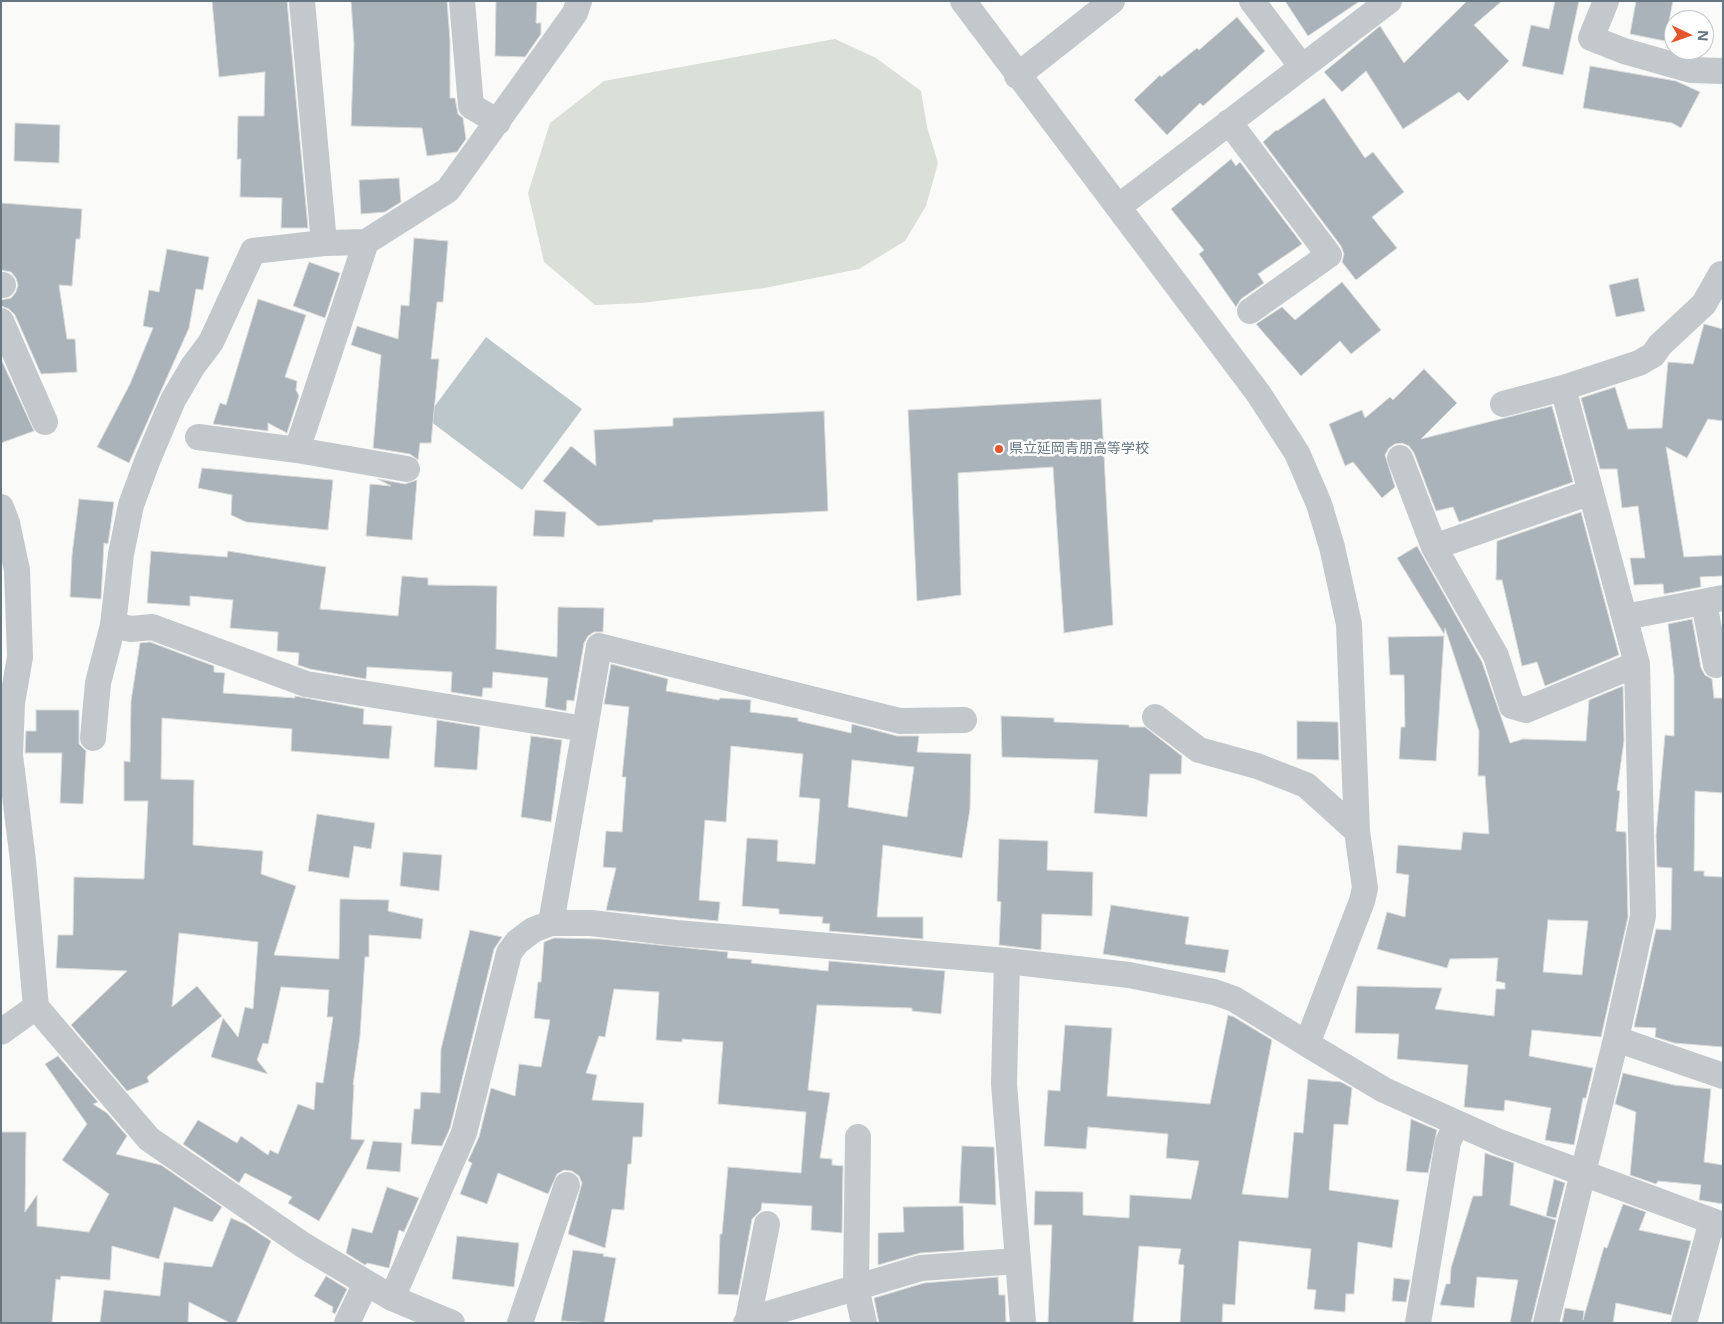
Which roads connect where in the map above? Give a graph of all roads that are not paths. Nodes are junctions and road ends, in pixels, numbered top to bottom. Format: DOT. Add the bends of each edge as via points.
graph roads {
  1 [pos="302,1"];
  2 [pos="462,1"];
  3 [pos="579,1"];
  4 [pos="963,1"];
  5 [pos="1112,1"];
  6 [pos="1252,1"];
  7 [pos="1389,1"];
  8 [pos="1606,1"];
  9 [pos="1302,67"];
  10 [pos="1723,71"];
  11 [pos="1018,76"];
  12 [pos="498,122"];
  13 [pos="1229,122"];
  14 [pos="1118,207"];
  15 [pos="366,242"];
  16 [pos="324,243"];
  17 [pos="1721,274"];
  18 [pos="1250,311"];
  19 [pos="1,321"];
  20 [pos="1563,388"];
  21 [pos="1503,404"];
  22 [pos="45,422"];
  23 [pos="198,437"];
  24 [pos="297,450"];
  25 [pos="1400,458"];
  26 [pos="407,469"];
  27 [pos="1591,492"];
  28 [pos="1,506"];
  29 [pos="1434,547"];
  30 [pos="1713,601"];
  31 [pos="1625,617"];
  32 [pos="113,625"];
  33 [pos="1637,664"];
  34 [pos="1716,666"];
  35 [pos="9,674"];
  36 [pos="1155,717"];
  37 [pos="964,720"];
  38 [pos="585,729"];
  39 [pos="93,738"];
  40 [pos="1356,832"];
  41 [pos="551,923"];
  42 [pos="1007,961"];
  43 [pos="36,1006"];
  44 [pos="1,1032"];
  45 [pos="1616,1039"];
  46 [pos="1307,1044"];
  47 [pos="1723,1076"];
  48 [pos="1457,1123"];
  49 [pos="858,1137"];
  50 [pos="1582,1172"];
  51 [pos="567,1185"];
  52 [pos="1718,1223"];
  53 [pos="767,1224"];
  54 [pos="1017,1261"];
  55 [pos="366,1283"];
  56 [pos="856,1287"];
  57 [pos="392,1298"];
  58 [pos="747,1321"];
  59 [pos="347,1323"];
  60 [pos="452,1323"];
  61 [pos="520,1323"];
  62 [pos="864,1323"];
  63 [pos="1023,1323"];
  64 [pos="1418,1323"];
  65 [pos="1546,1323"];
  66 [pos="1684,1323"];
  1 -- 16 [label="street"];
  2 -- 12 [label="street" via="471,106"];
  3 -- 12 [label="street" via="575,14"];
  4 -- 11 [label="street"];
  5 -- 11 [label="street"];
  6 -- 9 [label="street"];
  7 -- 9 [label="street"];
  8 -- 10 [label="street" via="1591,38 1691,70"];
  9 -- 13 [label="street"];
  11 -- 14 [label="street"];
  12 -- 15 [label="street" via="448,190"];
  13 -- 14 [label="street"];
  13 -- 18 [label="street" via="1328,255"];
  14 -- 40 [label="street" via="1258,393 1297,453 1319,504 1349,624"];
  15 -- 16 [label="street"];
  15 -- 24 [label="street"];
  16 -- 32 [label="street" via="253,251 211,342 173,400 148,459 131,505 121,554"];
  17 -- 20 [label="street" via="1704,304 1653,355 1639,363"];
  19 -- 22 [label="street"];
  20 -- 21 [label="street"];
  20 -- 27 [label="street"];
  23 -- 24 [label="street"];
  24 -- 26 [label="street"];
  25 -- 29 [label="street"];
  27 -- 29 [label="street"];
  27 -- 31 [label="street"];
  28 -- 35 [label="street" via="17,570 20,657"];
  29 -- 33 [label="street" via="1496,656 1512,706 1526,710"];
  30 -- 31 [label="street"];
  30 -- 34 [label="street"];
  31 -- 33 [label="street"];
  32 -- 38 [label="street" via="131,629 152,627 306,684"];
  32 -- 39 [label="street" via="98,683"];
  33 -- 45 [label="street" via="1643,916"];
  35 -- 43 [label="street" via="12,703 10,756"];
  36 -- 40 [label="street" via="1199,750 1257,766 1306,785"];
  37 -- 38 [label="street" via="900,721 599,646"];
  38 -- 41 [label="street"];
  40 -- 46 [label="street" via="1365,888 1362,901"];
  41 -- 42 [label="street" via="591,923"];
  41 -- 57 [label="street" via="533,930 509,953 464,1133"];
  42 -- 46 [label="street" via="1129,975 1214,992 1234,999"];
  42 -- 54 [label="street" via="1004,1084"];
  43 -- 44 [label="street"];
  43 -- 55 [label="street" via="149,1138 303,1245"];
  45 -- 47 [label="street"];
  45 -- 50 [label="street"];
  46 -- 48 [label="street" via="1384,1090"];
  48 -- 50 [label="street"];
  48 -- 64 [label="street" via="1448,1142"];
  49 -- 56 [label="street"];
  50 -- 52 [label="street"];
  50 -- 65 [label="street"];
  51 -- 61 [label="street"];
  52 -- 66 [label="street"];
  53 -- 58 [label="street"];
  54 -- 56 [label="street" via="921,1268"];
  54 -- 63 [label="street"];
  55 -- 57 [label="street"];
  55 -- 59 [label="street"];
  56 -- 58 [label="street"];
  56 -- 62 [label="street"];
  57 -- 60 [label="street"];
}
